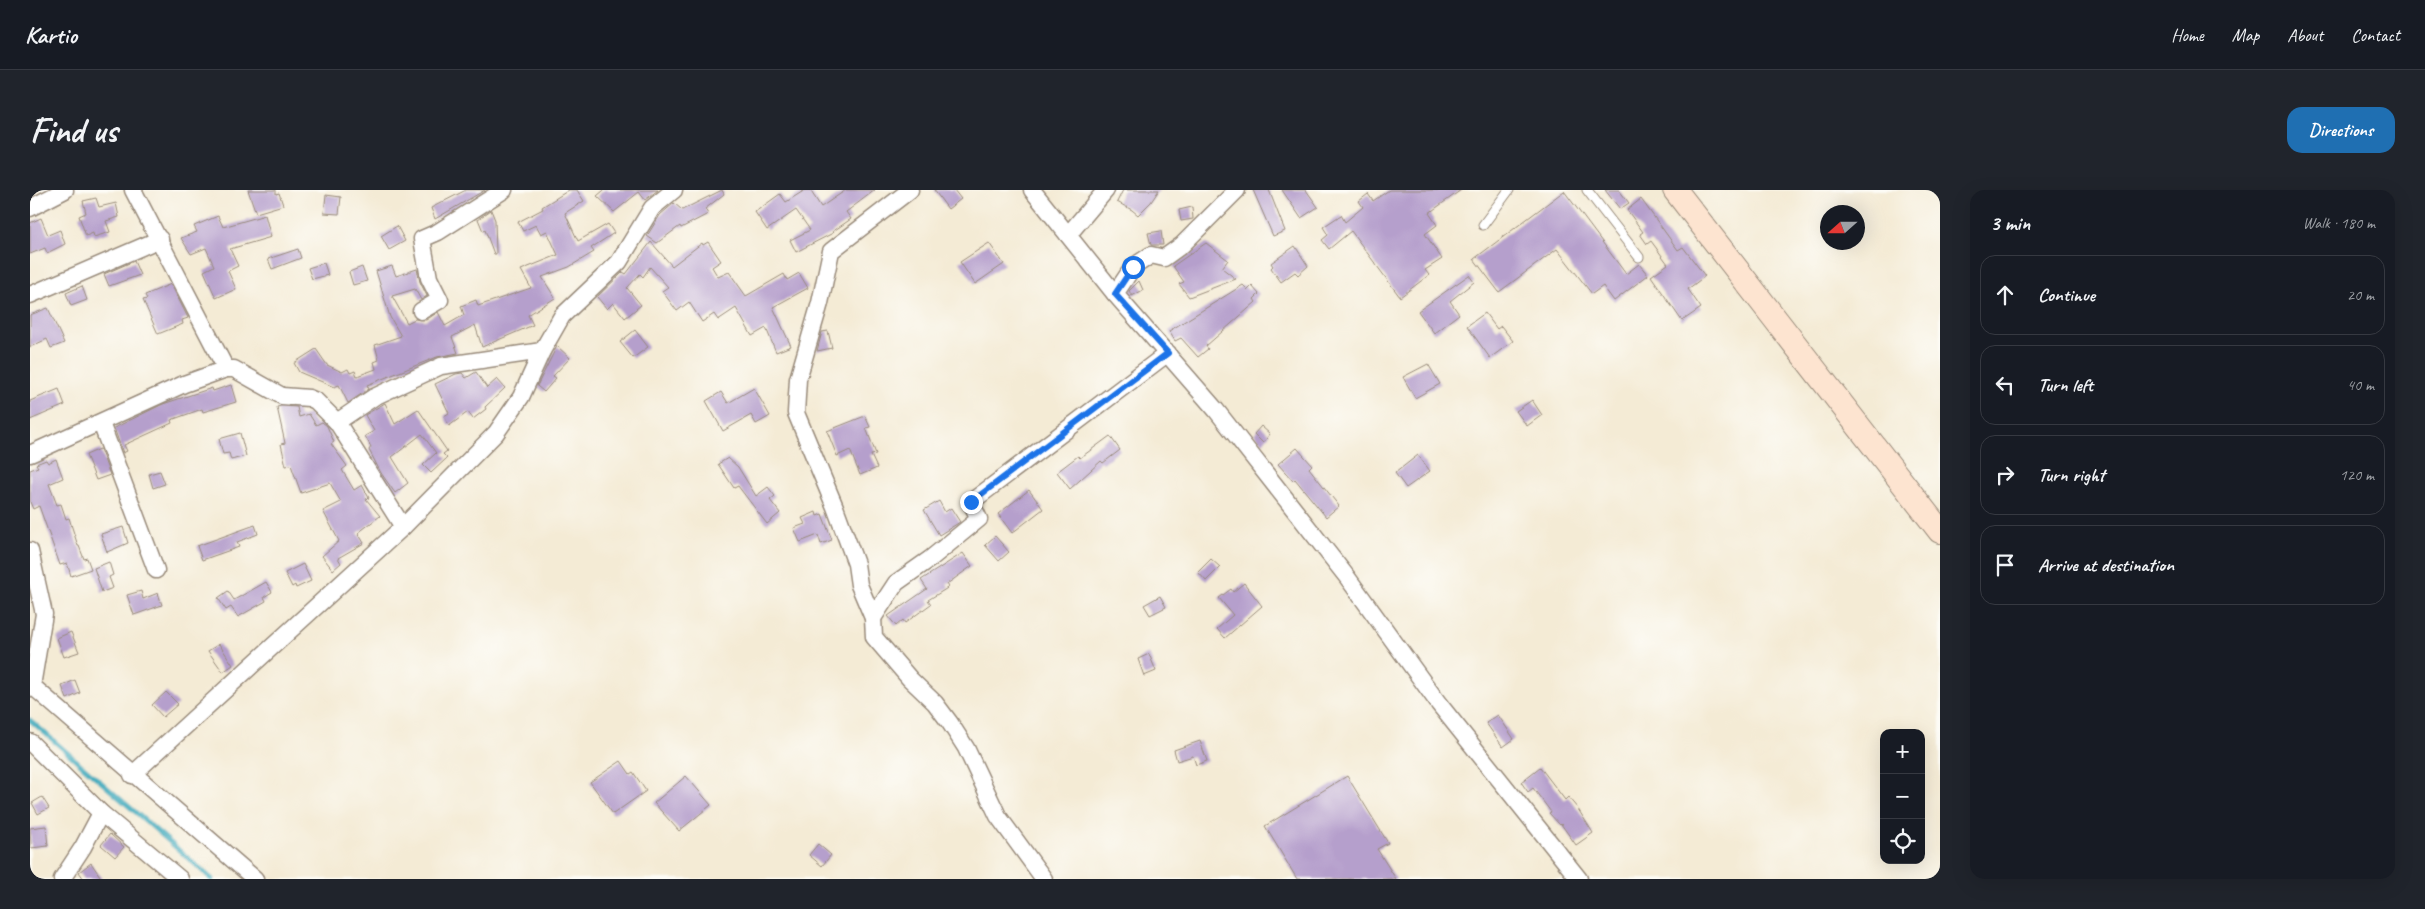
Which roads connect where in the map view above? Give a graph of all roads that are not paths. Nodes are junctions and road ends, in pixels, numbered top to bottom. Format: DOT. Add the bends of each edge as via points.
graph roads {
  1 [pos="65,190"];
  2 [pos="504,190"];
  3 [pos="674,190"];
  4 [pos="910,190"];
  5 [pos="1032,190"];
  6 [pos="1106,190"];
  7 [pos="1237,190"];
  8 [pos="1509,190"];
  9 [pos="1587,190"];
  10 [pos="1675,190"];
  11 [pos="134,191"];
  12 [pos="30,208"];
  13 [pos="1483,225"];
  14 [pos="1068,235"];
  15 [pos="160,239"];
  16 [pos="1639,257"];
  17 [pos="1115,294"];
  18 [pos="30,295"];
  19 [pos="421,311"];
  20 [pos="542,350"];
  21 [pos="1168,353"];
  22 [pos="226,369"];
  23 [pos="337,422"];
  24 [pos="100,423"];
  25 [pos="30,454"];
  26 [pos="403,527"];
  27 [pos="1940,531"];
  28 [pos="30,551"];
  29 [pos="156,570"];
  30 [pos="873,618"];
  31 [pos="31,685"];
  32 [pos="30,742"];
  33 [pos="132,775"];
  34 [pos="101,813"];
  35 [pos="62,879"];
  36 [pos="180,879"];
  37 [pos="255,879"];
  38 [pos="1044,879"];
  39 [pos="1579,879"];
  1 -- 12 [label="street"];
  2 -- 19 [label="street" via="422,239 429,278 440,300"];
  3 -- 20 [label="street" via="652,208 619,262 562,316"];
  4 -- 30 [label="street" via="831,251 820,304 798,379 796,413 835,507 856,564 859,585"];
  5 -- 14 [label="street"];
  6 -- 14 [label="street"];
  7 -- 17 [label="street" via="1182,245 1164,258 1151,256 1133,267"];
  8 -- 13 [label="lane"];
  9 -- 16 [label="lane"];
  10 -- 27 [label="main road"];
  11 -- 15 [label="street"];
  14 -- 17 [label="street"];
  15 -- 18 [label="street"];
  15 -- 22 [label="street"];
  17 -- 21 [label="street"];
  20 -- 23 [label="street" via="442,366 374,397"];
  20 -- 26 [label="street" via="521,397 496,433"];
  21 -- 30 [label="street" via="971,502 979,519 896,583"];
  21 -- 39 [label="street" via="1347,576 1439,704"];
  22 -- 23 [label="street" via="242,371 282,396 316,401"];
  22 -- 24 [label="street" via="184,384"];
  23 -- 26 [label="street"];
  24 -- 25 [label="street"];
  24 -- 29 [label="street"];
  26 -- 33 [label="street"];
  28 -- 31 [label="street" via="44,614"];
  30 -- 38 [label="street" via="874,637 950,723 966,748 1001,820"];
  31 -- 33 [label="street"];
  32 -- 34 [label="street"];
  33 -- 37 [label="street"];
  34 -- 35 [label="street"];
  34 -- 36 [label="street"];
}
